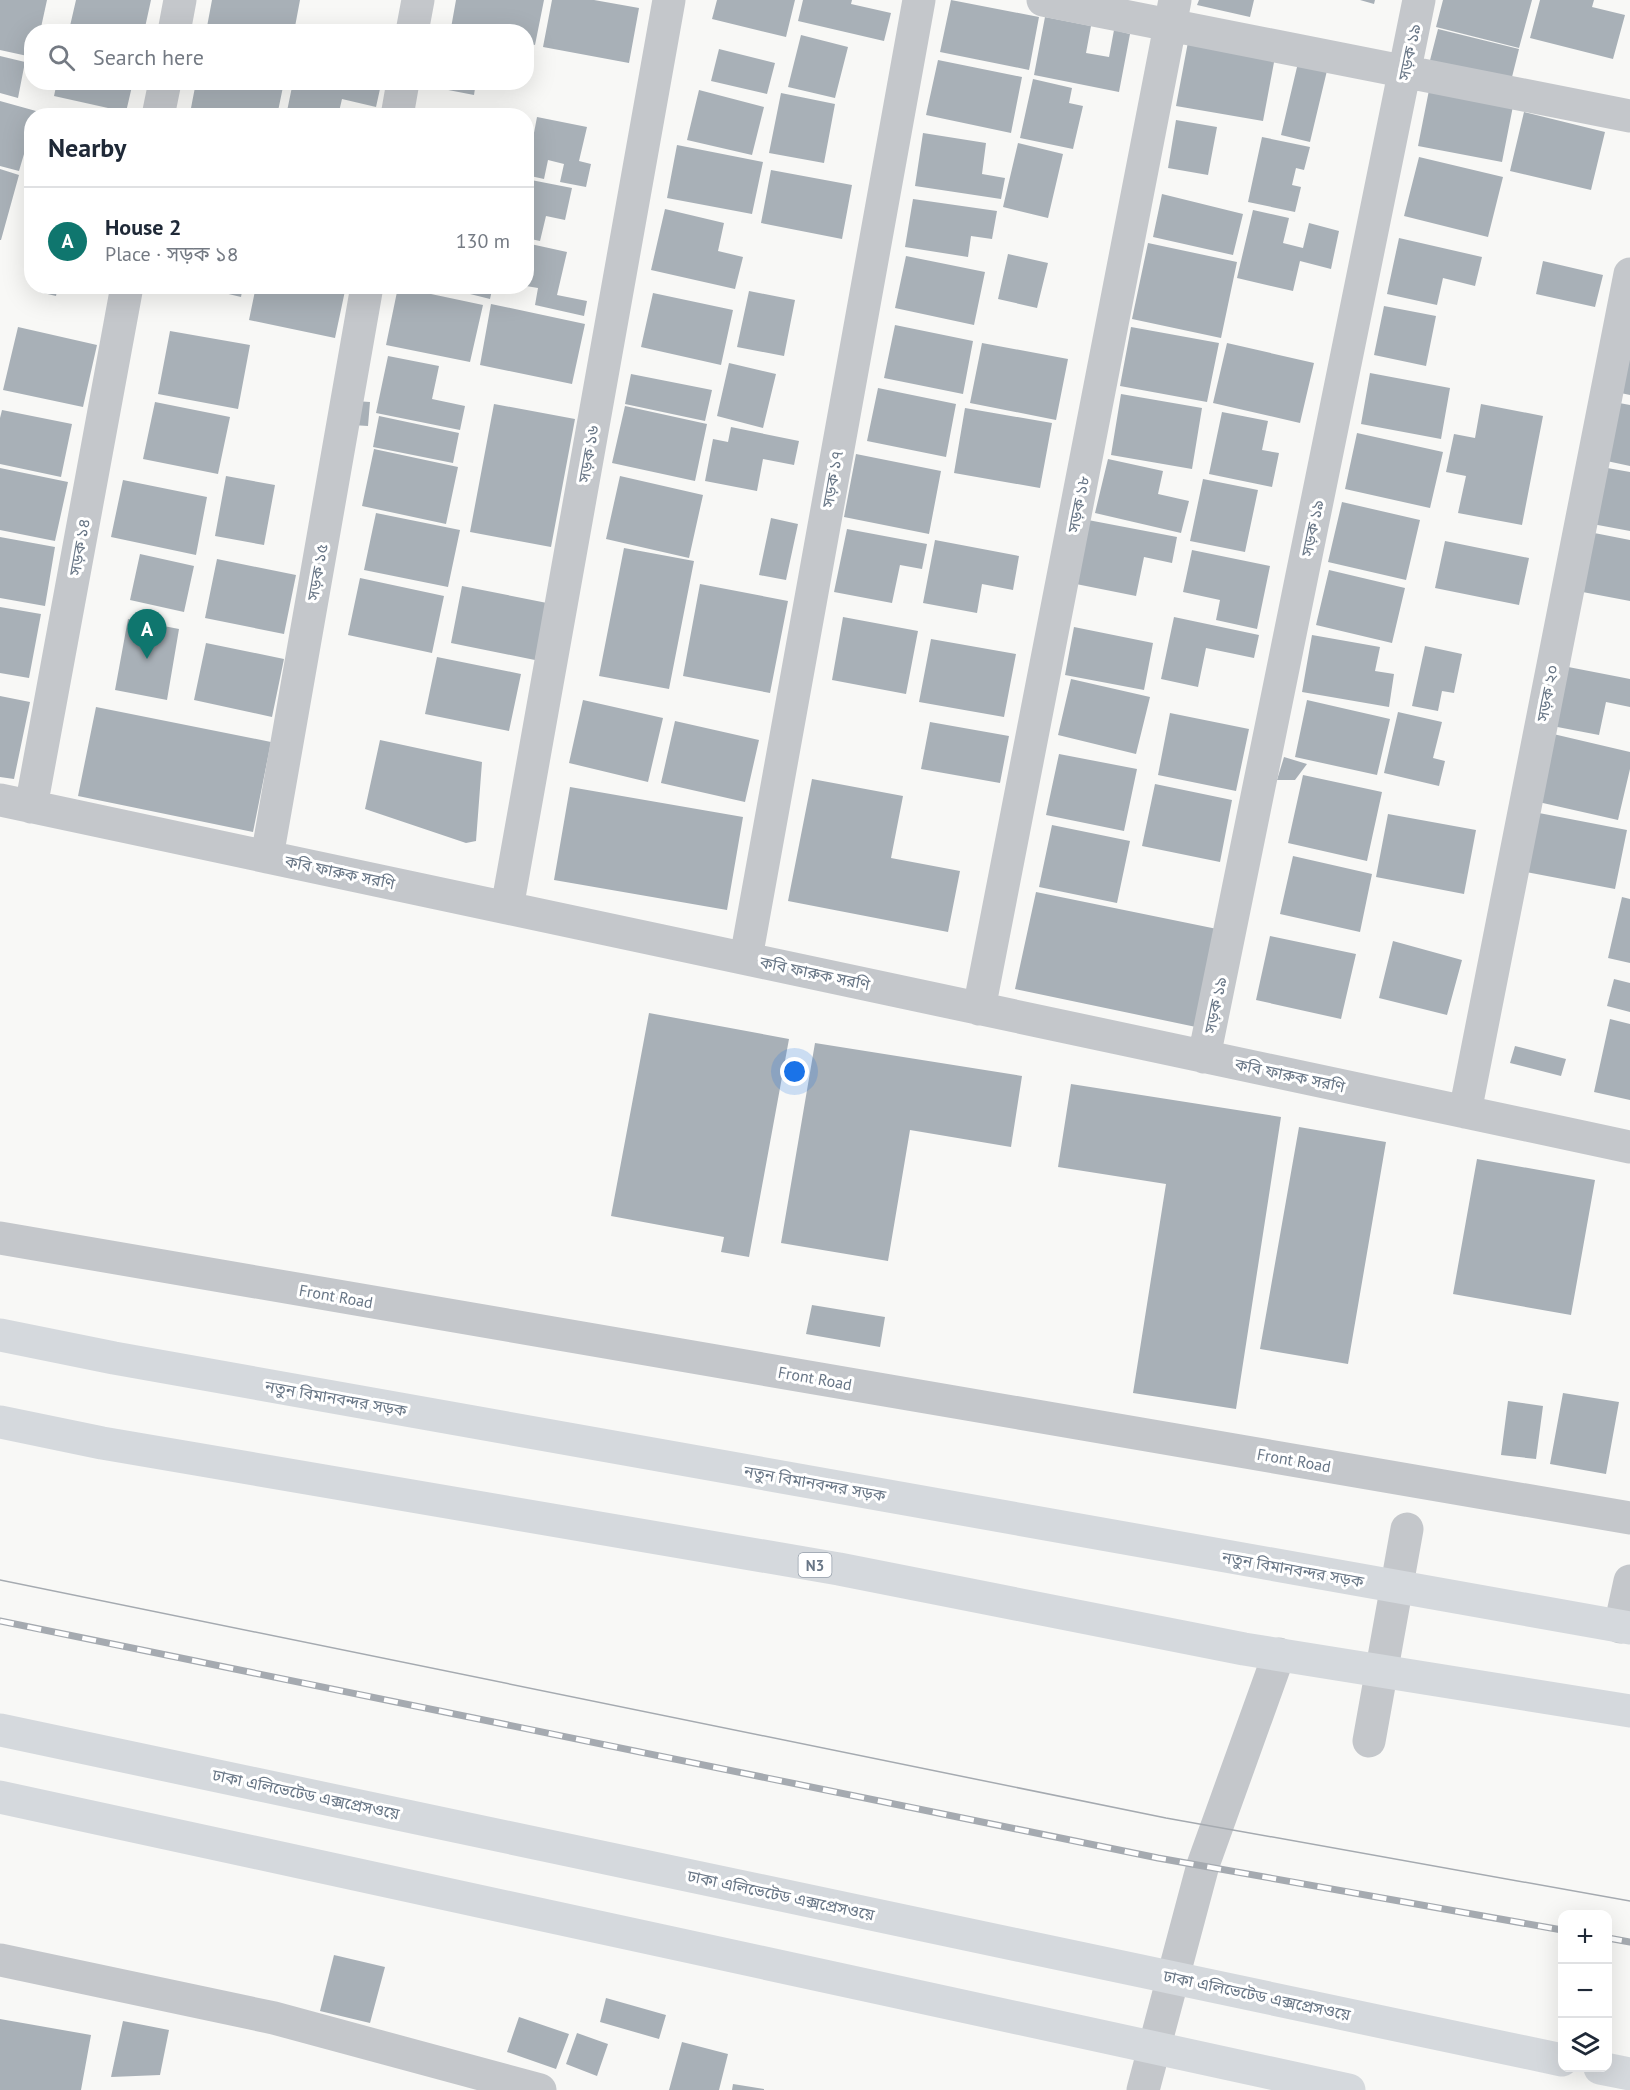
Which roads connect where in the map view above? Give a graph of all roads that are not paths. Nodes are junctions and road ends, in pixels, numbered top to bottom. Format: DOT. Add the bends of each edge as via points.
graph roads {
  1 [pos="180,0"];
  2 [pos="418,0"];
  3 [pos="669,0"];
  4 [pos="919,0"];
  5 [pos="1043,0"];
  6 [pos="1419,0"];
  7 [pos="1173,13"];
  8 [pos="176,24"];
  9 [pos="414,24"];
  10 [pos="1405,72"];
  11 [pos="163,90"];
  12 [pos="402,90"];
  13 [pos="160,108"];
  14 [pos="398,108"];
  15 [pos="1630,116"];
  16 [pos="1630,274"];
  17 [pos="125,294"];
  18 [pos="366,294"];
  19 [pos="15,803"];
  20 [pos="267,857"];
  21 [pos="507,908"];
  22 [pos="746,958"];
  23 [pos="980,1009"];
  24 [pos="1204,1057"];
  25 [pos="1465,1112"];
  26 [pos="1630,1147"];
  27 [pos="0,1238"];
  28 [pos="0,1335"];
  29 [pos="0,1422"];
  30 [pos="1630,1518"];
  31 [pos="1407,1528"];
  32 [pos="1630,1581"];
  33 [pos="1625,1627"];
  34 [pos="1279,1654"];
  35 [pos="1630,1711"];
  36 [pos="0,1730"];
  37 [pos="1369,1741"];
  38 [pos="0,1797"];
  39 [pos="0,1960"];
  40 [pos="1558,2059"];
  41 [pos="1612,2070"];
  42 [pos="1630,2074"];
  43 [pos="540,2090"];
  44 [pos="1143,2090"];
  45 [pos="1349,2090"];
  1 -- 8 [label="street"];
  2 -- 9 [label="street"];
  3 -- 21 [label="street, সড়ক ১৬"];
  4 -- 22 [label="street, সড়ক ১৭"];
  5 -- 7 [label="street"];
  6 -- 10 [label="street, সড়ক ১৯"];
  7 -- 10 [label="street"];
  7 -- 23 [label="street, সড়ক ১৮"];
  10 -- 15 [label="street"];
  10 -- 24 [label="street, সড়ক ১৯"];
  11 -- 13 [label="street"];
  12 -- 14 [label="street"];
  16 -- 25 [label="street, সড়ক ২০"];
  17 -- 19 [label="street, সড়ক ১৪"];
  18 -- 20 [label="street, সড়ক ১৫"];
  19 -- 20 [label="street, কবি ফারুক সরণি"];
  20 -- 21 [label="street, কবি ফারুক সরণি"];
  21 -- 22 [label="street, কবি ফারুক সরণি"];
  22 -- 23 [label="street, কবি ফারুক সরণি"];
  23 -- 24 [label="street, কবি ফারুক সরণি"];
  24 -- 25 [label="street, কবি ফারুক সরণি"];
  25 -- 26 [label="street, কবি ফারুক সরণি"];
  27 -- 30 [label="street, Front Road"];
  28 -- 33 [label="highway, নতুন বিমানবন্দর সড়ক"];
  29 -- 34 [label="highway, N3" via="102,1443 839,1569"];
  31 -- 37 [label="street"];
  32 -- 33 [label="street"];
  34 -- 35 [label="highway, N3"];
  34 -- 44 [label="street" via="1203,1865"];
  36 -- 40 [label="highway, ঢাকা এলিভেটেড এক্সপ্রেসওয়ে"];
  38 -- 45 [label="highway"];
  39 -- 43 [label="street" via="274,2018"];
  41 -- 42 [label="highway"];
}
